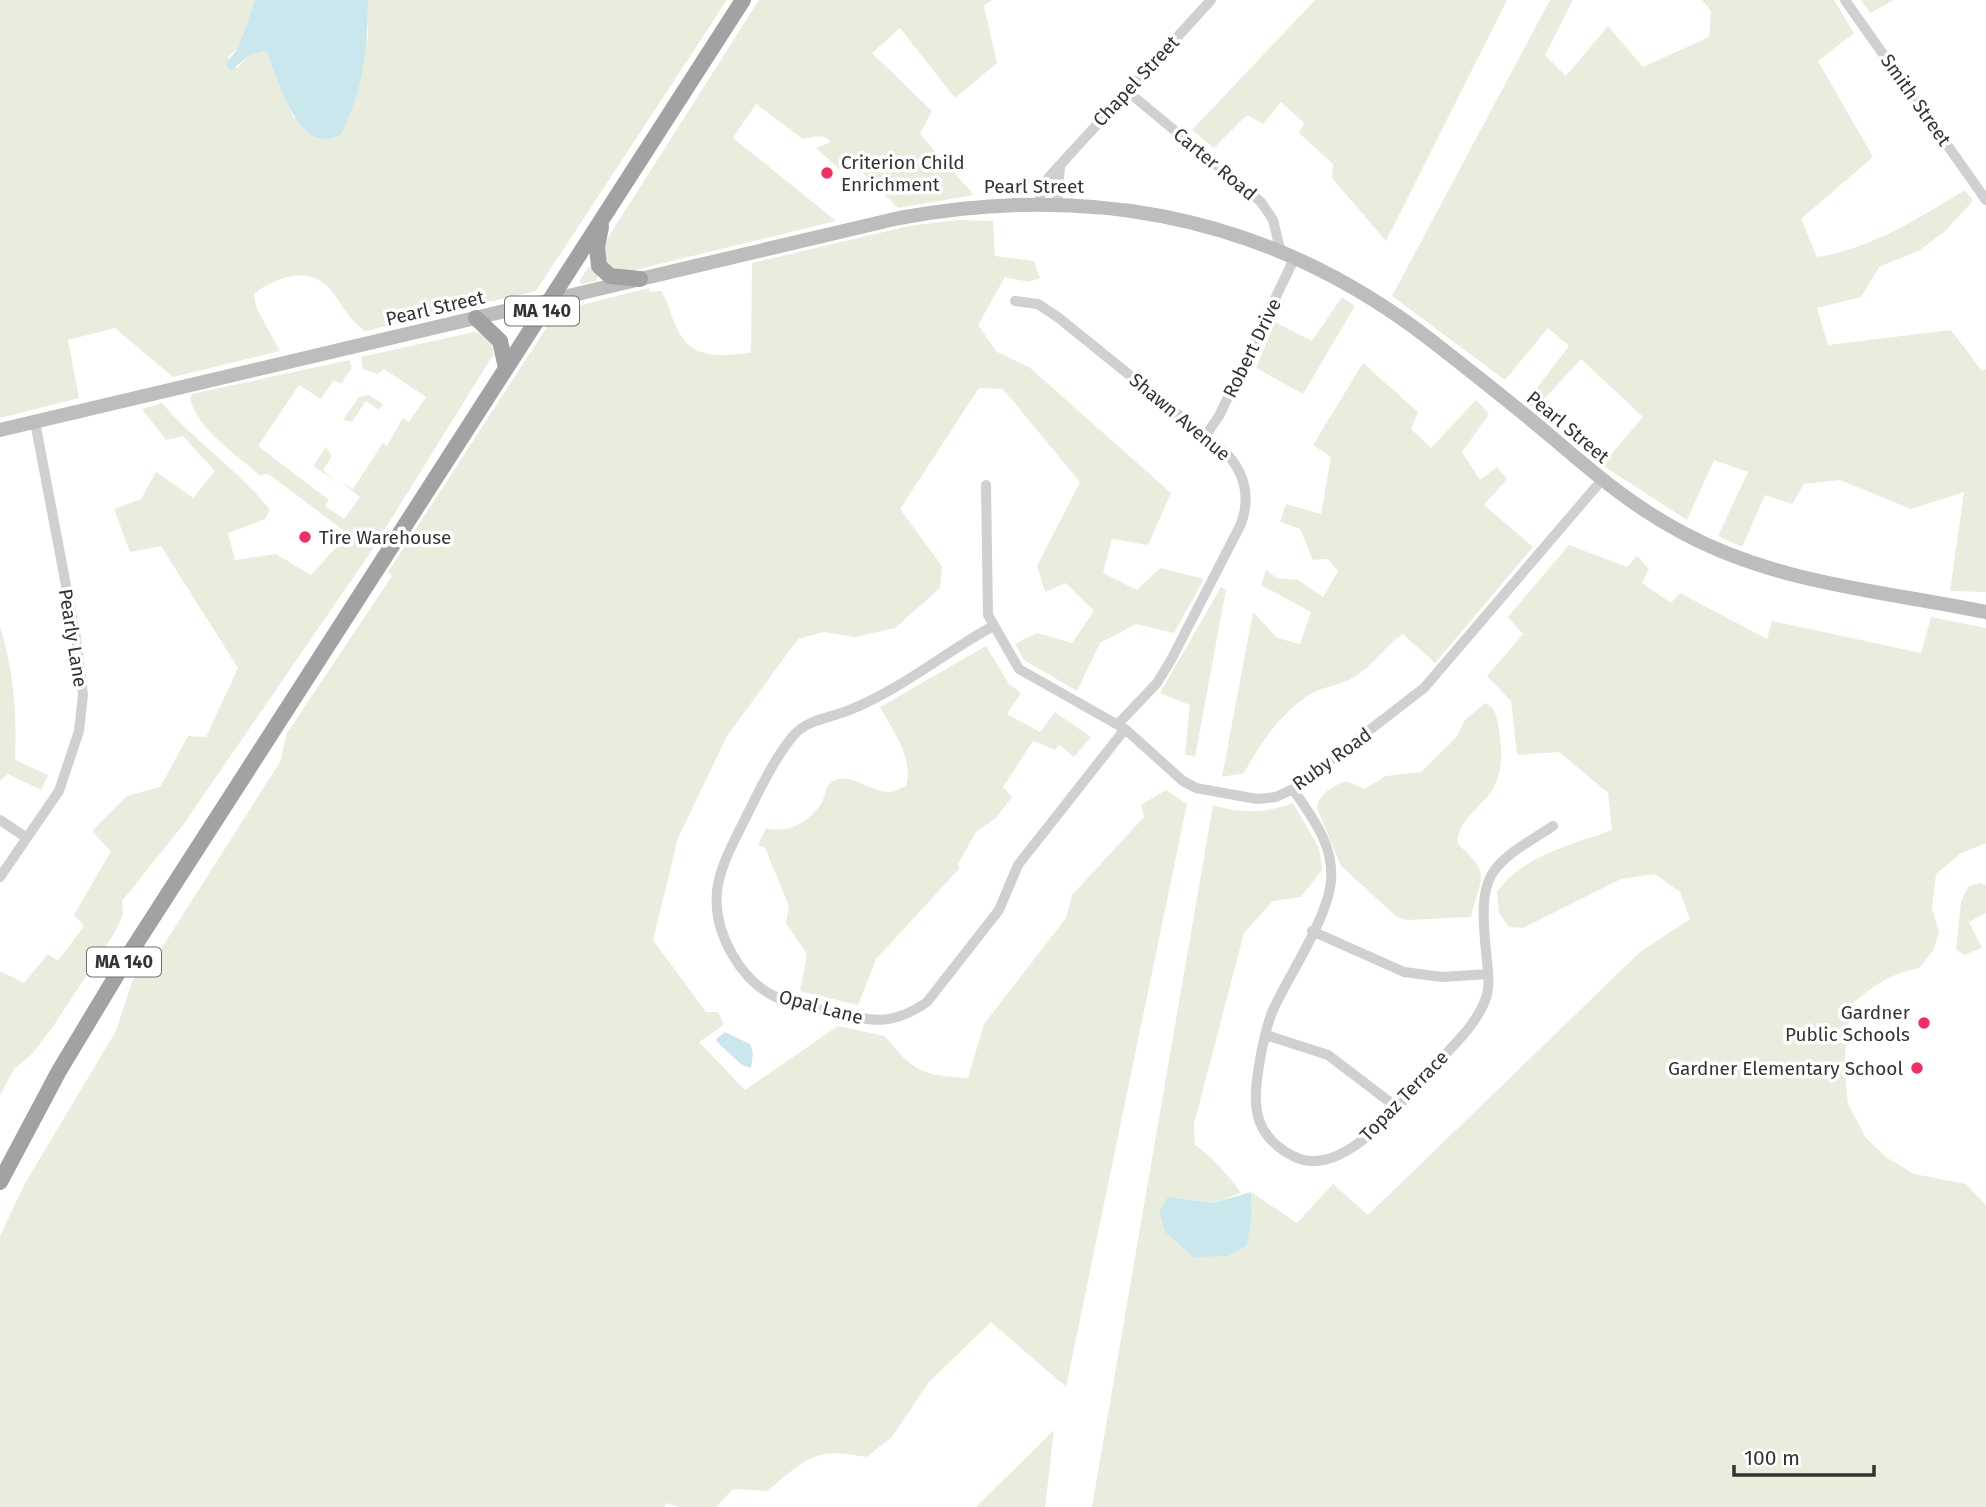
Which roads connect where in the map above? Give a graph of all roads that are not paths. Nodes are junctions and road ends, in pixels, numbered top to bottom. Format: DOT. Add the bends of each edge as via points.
graph roads {
  1 [pos="743,0"];
  2 [pos="1212,0"];
  3 [pos="1845,0"];
  4 [pos="1127,91"];
  5 [pos="1062,163"];
  6 [pos="1986,200"];
  7 [pos="1039,202"];
  8 [pos="1057,203"];
  9 [pos="604,214"];
  10 [pos="1288,256"];
  11 [pos="640,279"];
  12 [pos="549,301"];
  13 [pos="1016,301"];
  14 [pos="476,318"];
  15 [pos="506,368"];
  16 [pos="35,422"];
  17 [pos="0,430"];
  18 [pos="1206,435"];
  19 [pos="1601,481"];
  20 [pos="986,485"];
  21 [pos="1986,612"];
  22 [pos="993,626"];
  23 [pos="1121,727"];
  24 [pos="1293,789"];
  25 [pos="0,820"];
  26 [pos="1553,826"];
  27 [pos="27,838"];
  28 [pos="0,877"];
  29 [pos="1312,931"];
  30 [pos="1488,974"];
  31 [pos="1266,1035"];
  32 [pos="1395,1106"];
  33 [pos="0,1182"];
  1 -- 9 [label="highway, MA 140"];
  2 -- 4 [label="street, Chapel Street"];
  3 -- 6 [label="street, Smith Street"];
  4 -- 5 [label="street, Chapel Street"];
  4 -- 10 [label="street, Carter Road" via="1261,202"];
  5 -- 7 [label="street, Chapel Street" via="1042,187"];
  5 -- 8 [label="street"];
  7 -- 8 [label="main road, Pearl Street"];
  7 -- 11 [label="main road, Pearl Street" via="976,205 899,218"];
  8 -- 10 [label="main road, Pearl Street" via="1175,219 1226,232"];
  9 -- 11 [label="highway" via="597,247 599,266 610,276"];
  9 -- 12 [label="highway, MA 140"];
  10 -- 18 [label="street, Robert Drive" via="1219,416"];
  10 -- 19 [label="main road, Pearl Street" via="1348,285 1408,323"];
  11 -- 12 [label="main road, Pearl Street"];
  12 -- 14 [label="main road, Pearl Street"];
  12 -- 15 [label="highway, MA 140"];
  13 -- 18 [label="street, Shawn Avenue" via="1049,310"];
  14 -- 15 [label="highway" via="500,341"];
  14 -- 16 [label="main road, Pearl Street"];
  15 -- 33 [label="highway, MA 140" via="125,961"];
  16 -- 17 [label="main road, Pearl Street"];
  16 -- 27 [label="street, Pearly Lane" via="83,695 79,731 66,774"];
  18 -- 23 [label="street, Shawn Avenue" via="1240,472 1246,493 1244,514 1171,660"];
  19 -- 21 [label="main road, Pearl Street" via="1660,521 1752,565 1823,583"];
  19 -- 24 [label="street, Ruby Road" via="1424,688"];
  20 -- 22 [label="street, Ruby Road" via="987,605"];
  22 -- 23 [label="street, Ruby Road" via="1019,669"];
  22 -- 23 [label="street, Opal Lane" via="867,703 810,723 794,735 754,801 723,866 717,890 718,911 731,951 757,985 779,999 869,1020 894,1019 928,1001 999,911 1018,865"];
  23 -- 24 [label="street, Ruby Road" via="1196,788 1257,799"];
  24 -- 29 [label="street, Topaz Terrace" via="1318,827 1331,858 1331,882"];
  25 -- 27 [label="street"];
  26 -- 30 [label="street, Topaz Terrace" via="1495,866 1483,890"];
  27 -- 28 [label="street, Pearly Lane"];
  29 -- 30 [label="street" via="1404,972 1442,977"];
  29 -- 31 [label="street, Topaz Terrace"];
  30 -- 32 [label="street, Topaz Terrace" via="1487,997 1474,1021"];
  31 -- 32 [label="street" via="1330,1056"];
  31 -- 32 [label="street, Topaz Terrace" via="1253,1101 1261,1127 1295,1158 1343,1156 1371,1134"];
}
